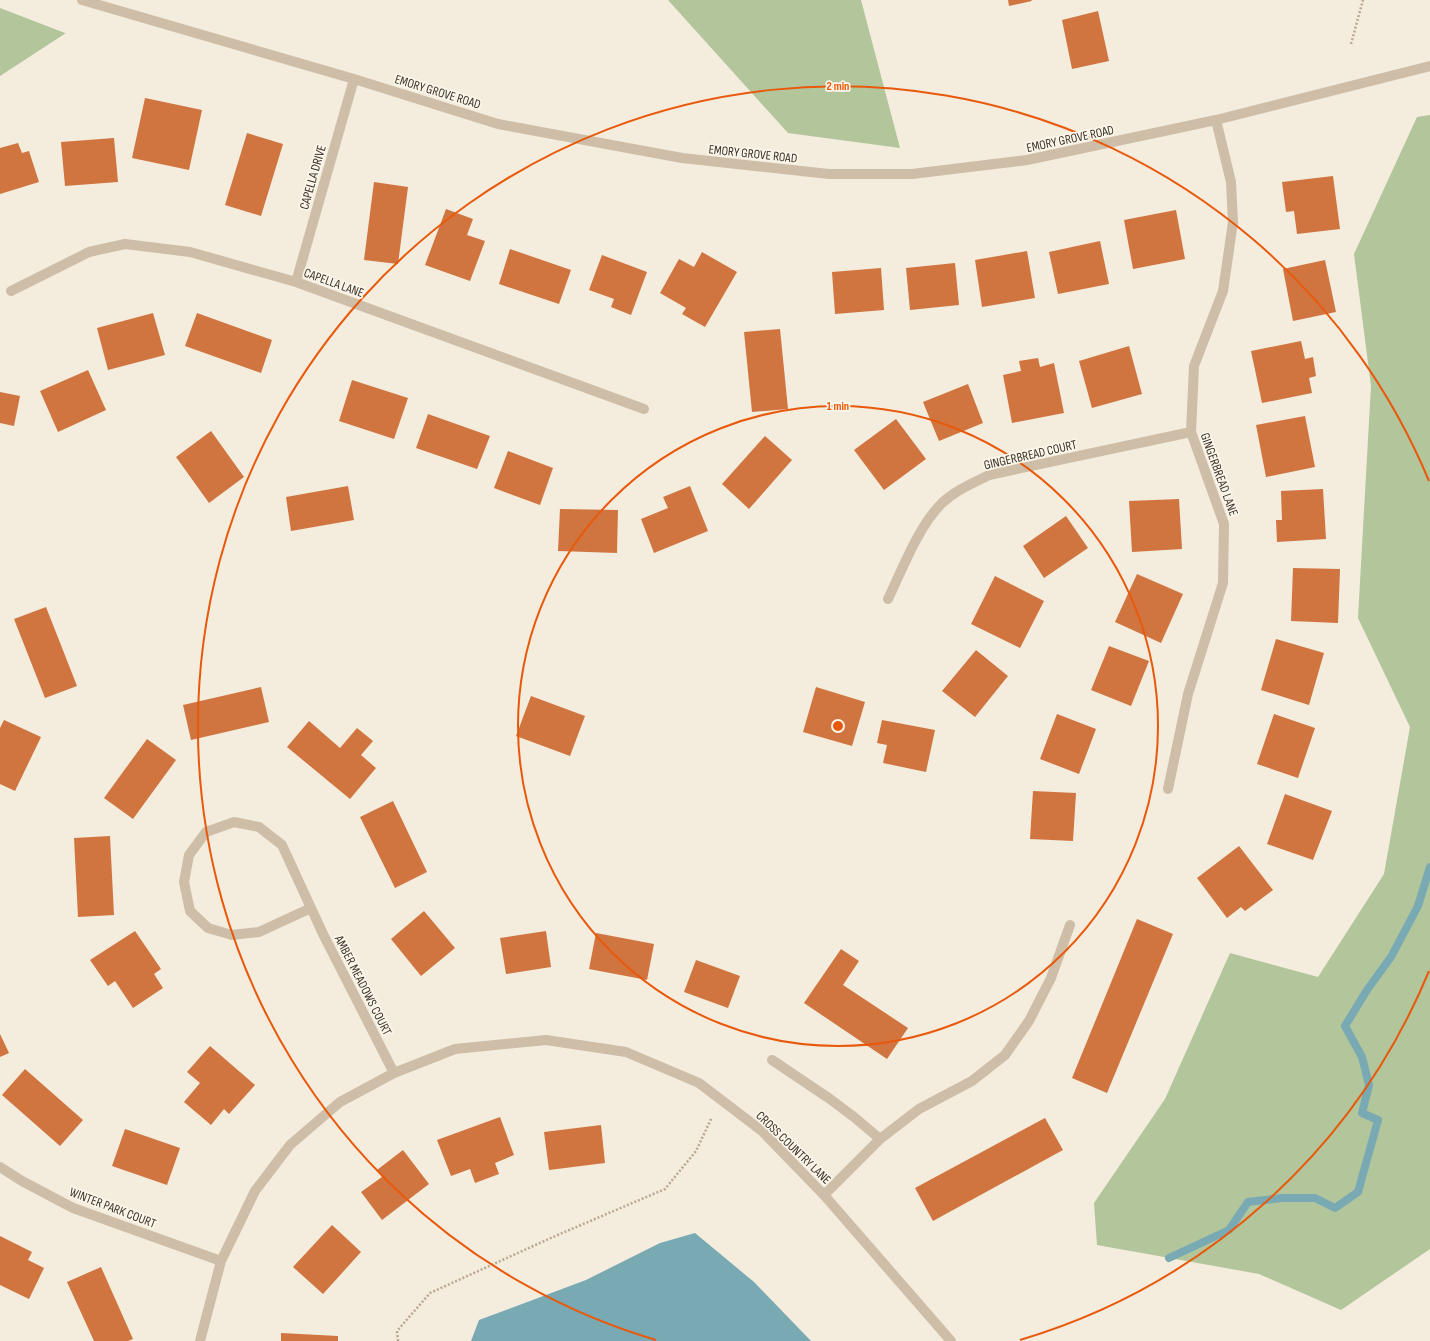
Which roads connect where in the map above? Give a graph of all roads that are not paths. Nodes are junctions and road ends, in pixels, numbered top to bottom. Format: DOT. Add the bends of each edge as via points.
graph roads {
  1 [pos="82,0"];
  2 [pos="1430,66"];
  3 [pos="354,79"];
  4 [pos="1216,120"];
  5 [pos="296,282"];
  6 [pos="11,291"];
  7 [pos="644,409"];
  8 [pos="1191,432"];
  9 [pos="888,599"];
  10 [pos="1168,789"];
  11 [pos="312,908"];
  12 [pos="1070,926"];
  13 [pos="772,1060"];
  14 [pos="394,1073"];
  15 [pos="880,1139"];
  16 [pos="0,1167"];
  17 [pos="824,1195"];
  18 [pos="221,1261"];
  19 [pos="200,1341"];
  20 [pos="951,1341"];
  1 -- 3 [label="street, EMORY GROVE ROAD"];
  2 -- 4 [label="street, EMORY GROVE ROAD"];
  3 -- 4 [label="street, EMORY GROVE ROAD" via="498,124 682,158 829,174 912,174 1027,160"];
  3 -- 5 [label="street, CAPELLA DRIVE"];
  4 -- 8 [label="street, GINGERBREAD LANE" via="1231,182 1233,222 1223,291 1194,366"];
  5 -- 6 [label="street, CAPELLA LANE" via="190,252 125,244 89,252"];
  5 -- 7 [label="street, CAPELLA LANE"];
  8 -- 9 [label="street, GINGERBREAD COURT" via="990,475 962,488 942,503 924,526"];
  8 -- 10 [label="street, GINGERBREAD LANE" via="1224,524 1223,583 1188,694"];
  11 -- 11 [label="street, AMBER MEADOWS COURT" via="282,845 259,827 234,822 206,832 189,855 184,882 190,911 208,928 232,935 259,932"];
  11 -- 14 [label="street, AMBER MEADOWS COURT"];
  12 -- 15 [label="street" via="1051,978 1032,1015 1005,1055 972,1081 920,1109"];
  13 -- 15 [label="street" via="836,1103"];
  14 -- 17 [label="street, CROSS COUNTRY LANE" via="455,1049 546,1040 626,1052 700,1083 762,1131"];
  14 -- 18 [label="street, CROSS COUNTRY LANE" via="340,1102 290,1145 255,1192"];
  15 -- 17 [label="street"];
  16 -- 18 [label="street, WINTER PARK COURT" via="22,1182 73,1208"];
  17 -- 20 [label="street, CROSS COUNTRY LANE"];
  18 -- 19 [label="street, CROSS COUNTRY LANE"];
}
